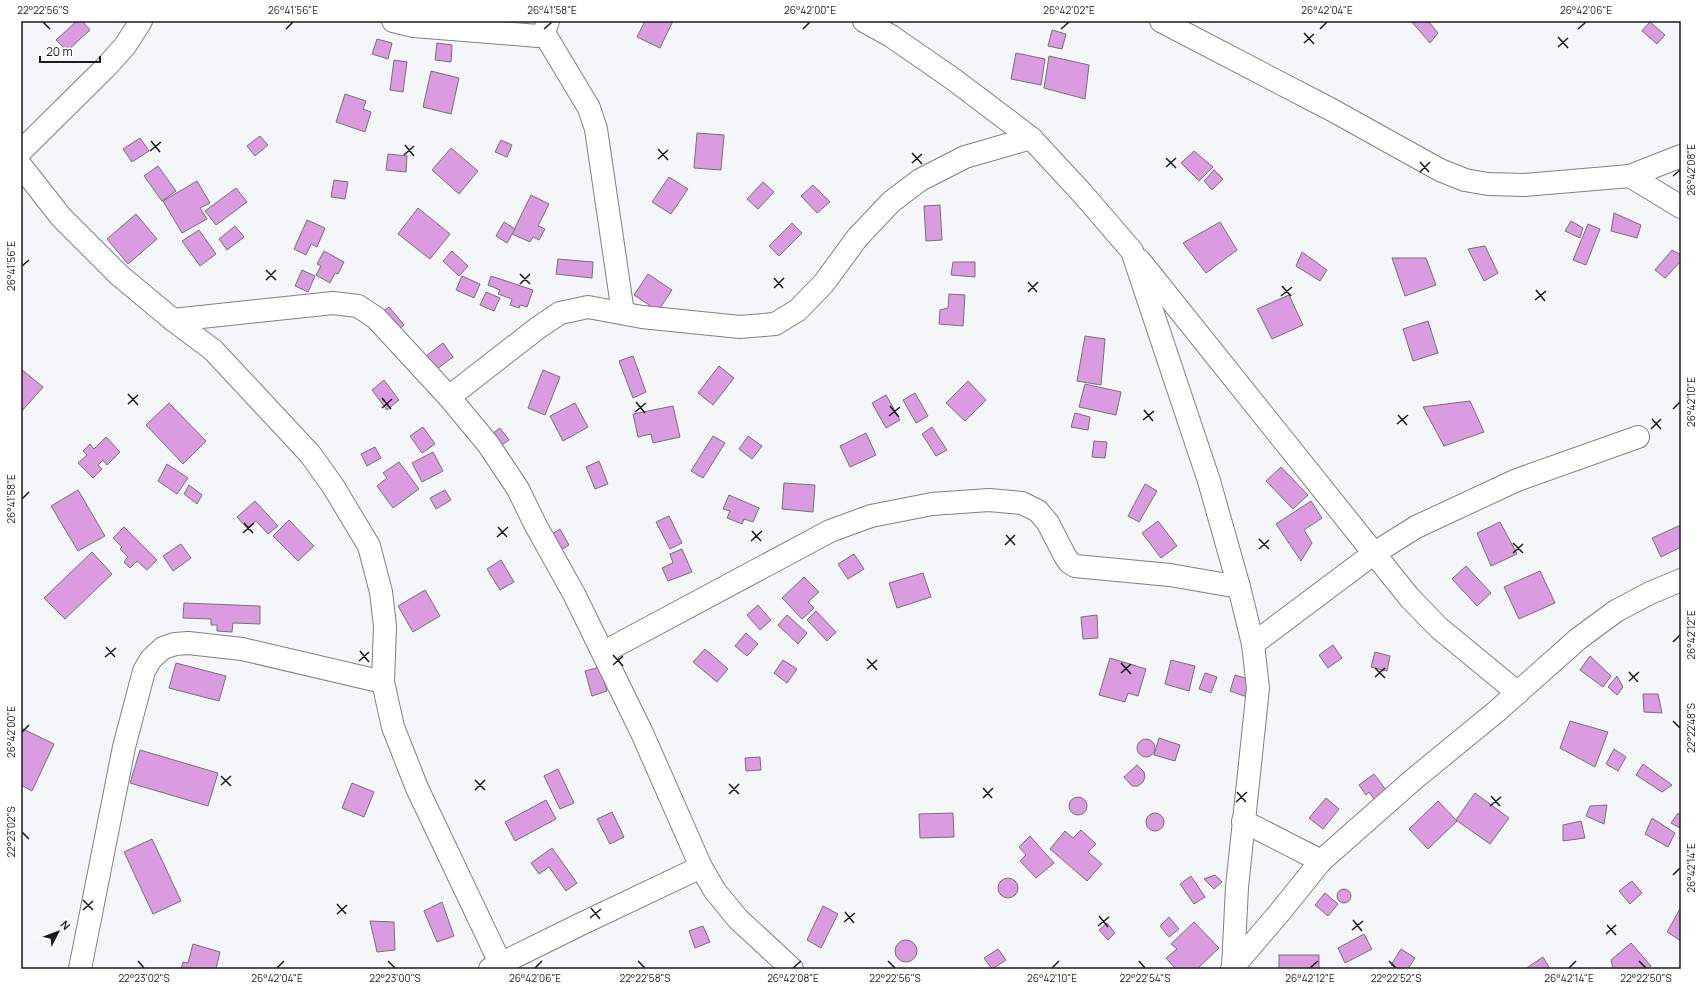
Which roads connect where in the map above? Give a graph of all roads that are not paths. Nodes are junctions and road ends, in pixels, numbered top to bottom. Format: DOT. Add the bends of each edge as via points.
graph roads {
  1 [pos="141,21"];
  2 [pos="392,21"];
  3 [pos="864,21"];
  4 [pos="1161,21"];
  5 [pos="546,27"];
  6 [pos="893,29"];
  7 [pos="1031,138"];
  8 [pos="21,151"];
  9 [pos="1681,156"];
  10 [pos="21,166"];
  11 [pos="1630,176"];
  12 [pos="1681,207"];
  13 [pos="1132,251"];
  14 [pos="623,313"];
  15 [pos="173,320"];
  16 [pos="449,397"];
  17 [pos="1638,437"];
  18 [pos="1373,554"];
  19 [pos="1681,580"];
  20 [pos="1239,587"];
  21 [pos="1253,644"];
  22 [pos="604,652"];
  23 [pos="383,682"];
  24 [pos="1518,693"];
  25 [pos="1243,821"];
  26 [pos="1321,861"];
  27 [pos="701,867"];
  28 [pos="498,967"];
  29 [pos="1233,968"];
  30 [pos="80,969"];
  31 [pos="792,969"];
  1 -- 8 [label="street" via="125,46 105,68"];
  2 -- 5 [label="street" via="414,26 538,36"];
  3 -- 6 [label="street"];
  4 -- 11 [label="street" via="1332,110 1440,170 1465,180 1488,184 1524,185"];
  5 -- 14 [label="street" via="589,108 596,129"];
  6 -- 7 [label="street" via="953,79"];
  7 -- 13 [label="street"];
  7 -- 14 [label="street" via="965,157 920,180 891,202 857,238 824,282 798,310 775,324 740,327"];
  9 -- 11 [label="street"];
  10 -- 15 [label="street" via="61,217 119,275"];
  11 -- 12 [label="street"];
  13 -- 18 [label="street"];
  13 -- 20 [label="street" via="1209,481"];
  14 -- 16 [label="street" via="588,307 560,313"];
  15 -- 16 [label="street" via="333,303 358,306 376,318"];
  15 -- 23 [label="street" via="213,350 310,454 333,486 369,546 381,592 385,626"];
  16 -- 22 [label="street" via="488,444 518,489"];
  17 -- 18 [label="street" via="1517,480 1416,527"];
  18 -- 21 [label="street"];
  18 -- 24 [label="street" via="1439,628"];
  19 -- 24 [label="street" via="1616,610 1578,639"];
  20 -- 21 [label="street"];
  20 -- 22 [label="street" via="1170,575 1075,566 1069,562 1048,523 1038,511 1022,503 989,500 932,504 871,516 830,531"];
  21 -- 25 [label="street" via="1258,688"];
  22 -- 27 [label="street"];
  23 -- 28 [label="street" via="393,727 417,788"];
  23 -- 30 [label="street" via="242,649 188,643 163,648 151,659 144,671 124,747"];
  24 -- 26 [label="street" via="1414,779"];
  25 -- 26 [label="street"];
  25 -- 29 [label="street"];
  26 -- 29 [label="street"];
  27 -- 28 [label="street"];
  27 -- 31 [label="street" via="715,891 738,918"];
}
